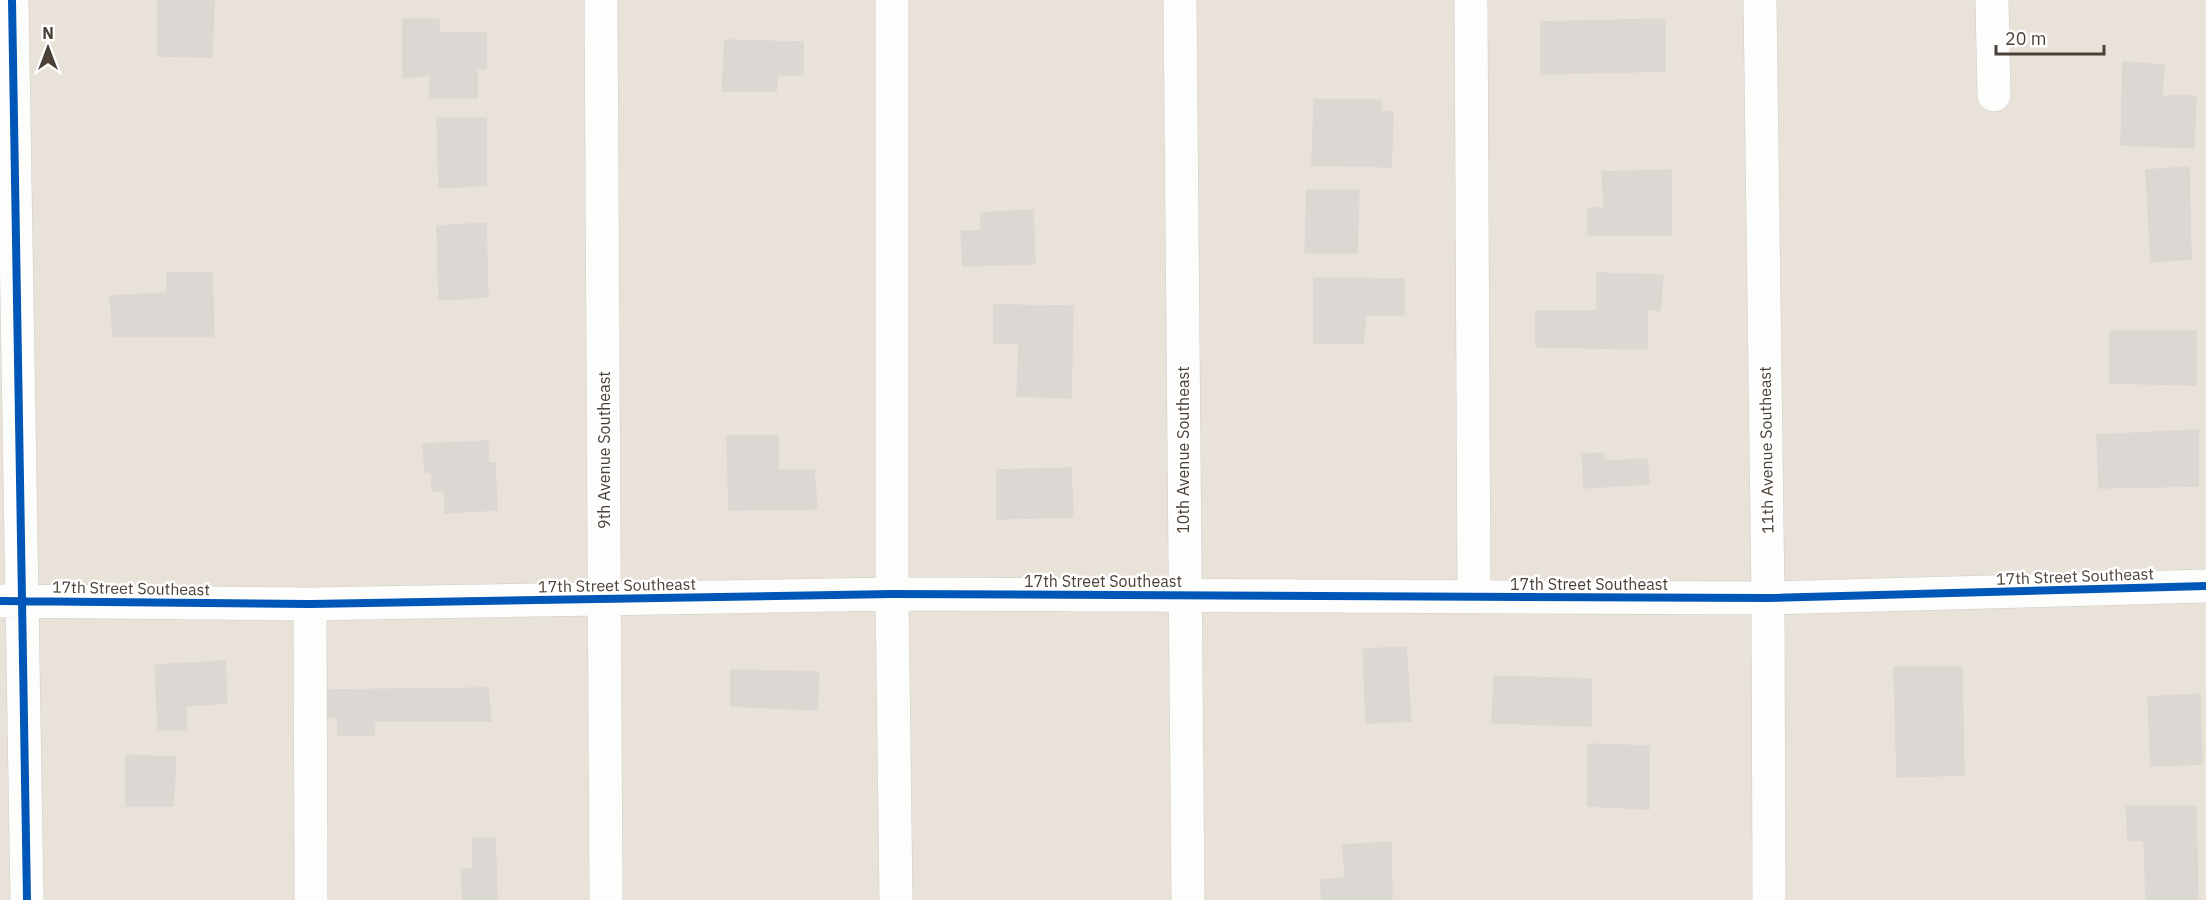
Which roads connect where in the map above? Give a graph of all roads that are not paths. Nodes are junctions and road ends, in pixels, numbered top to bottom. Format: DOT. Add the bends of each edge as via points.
graph roads {
  1 [pos="12,0"];
  2 [pos="601,0"];
  3 [pos="892,0"];
  4 [pos="1180,0"];
  5 [pos="1471,0"];
  6 [pos="1760,0"];
  7 [pos="1992,0"];
  8 [pos="1994,95"];
  9 [pos="2206,586"];
  10 [pos="892,594"];
  11 [pos="1184,595"];
  12 [pos="1474,596"];
  13 [pos="605,598"];
  14 [pos="1768,598"];
  15 [pos="12,601"];
  16 [pos="310,604"];
  17 [pos="27,900"];
  18 [pos="311,900"];
  19 [pos="606,900"];
  20 [pos="896,900"];
  21 [pos="1188,900"];
  22 [pos="1769,900"];
  1 -- 15 [label="street"];
  2 -- 13 [label="street, 9th Avenue Southeast"];
  3 -- 10 [label="street"];
  4 -- 11 [label="street, 10th Avenue Southeast"];
  5 -- 12 [label="street"];
  6 -- 14 [label="street, 11th Avenue Southeast"];
  7 -- 8 [label="street"];
  9 -- 14 [label="street, 17th Street Southeast"];
  10 -- 11 [label="street, 17th Street Southeast"];
  10 -- 13 [label="street, 17th Street Southeast"];
  10 -- 20 [label="street"];
  11 -- 12 [label="street, 17th Street Southeast"];
  11 -- 21 [label="street, 10th Avenue Southeast"];
  12 -- 14 [label="street, 17th Street Southeast"];
  13 -- 16 [label="street, 17th Street Southeast"];
  13 -- 19 [label="street, 9th Avenue Southeast"];
  14 -- 22 [label="street, 11th Avenue Southeast"];
  15 -- 16 [label="street, 17th Street Southeast"];
  15 -- 17 [label="street"];
  16 -- 18 [label="street"];
}
